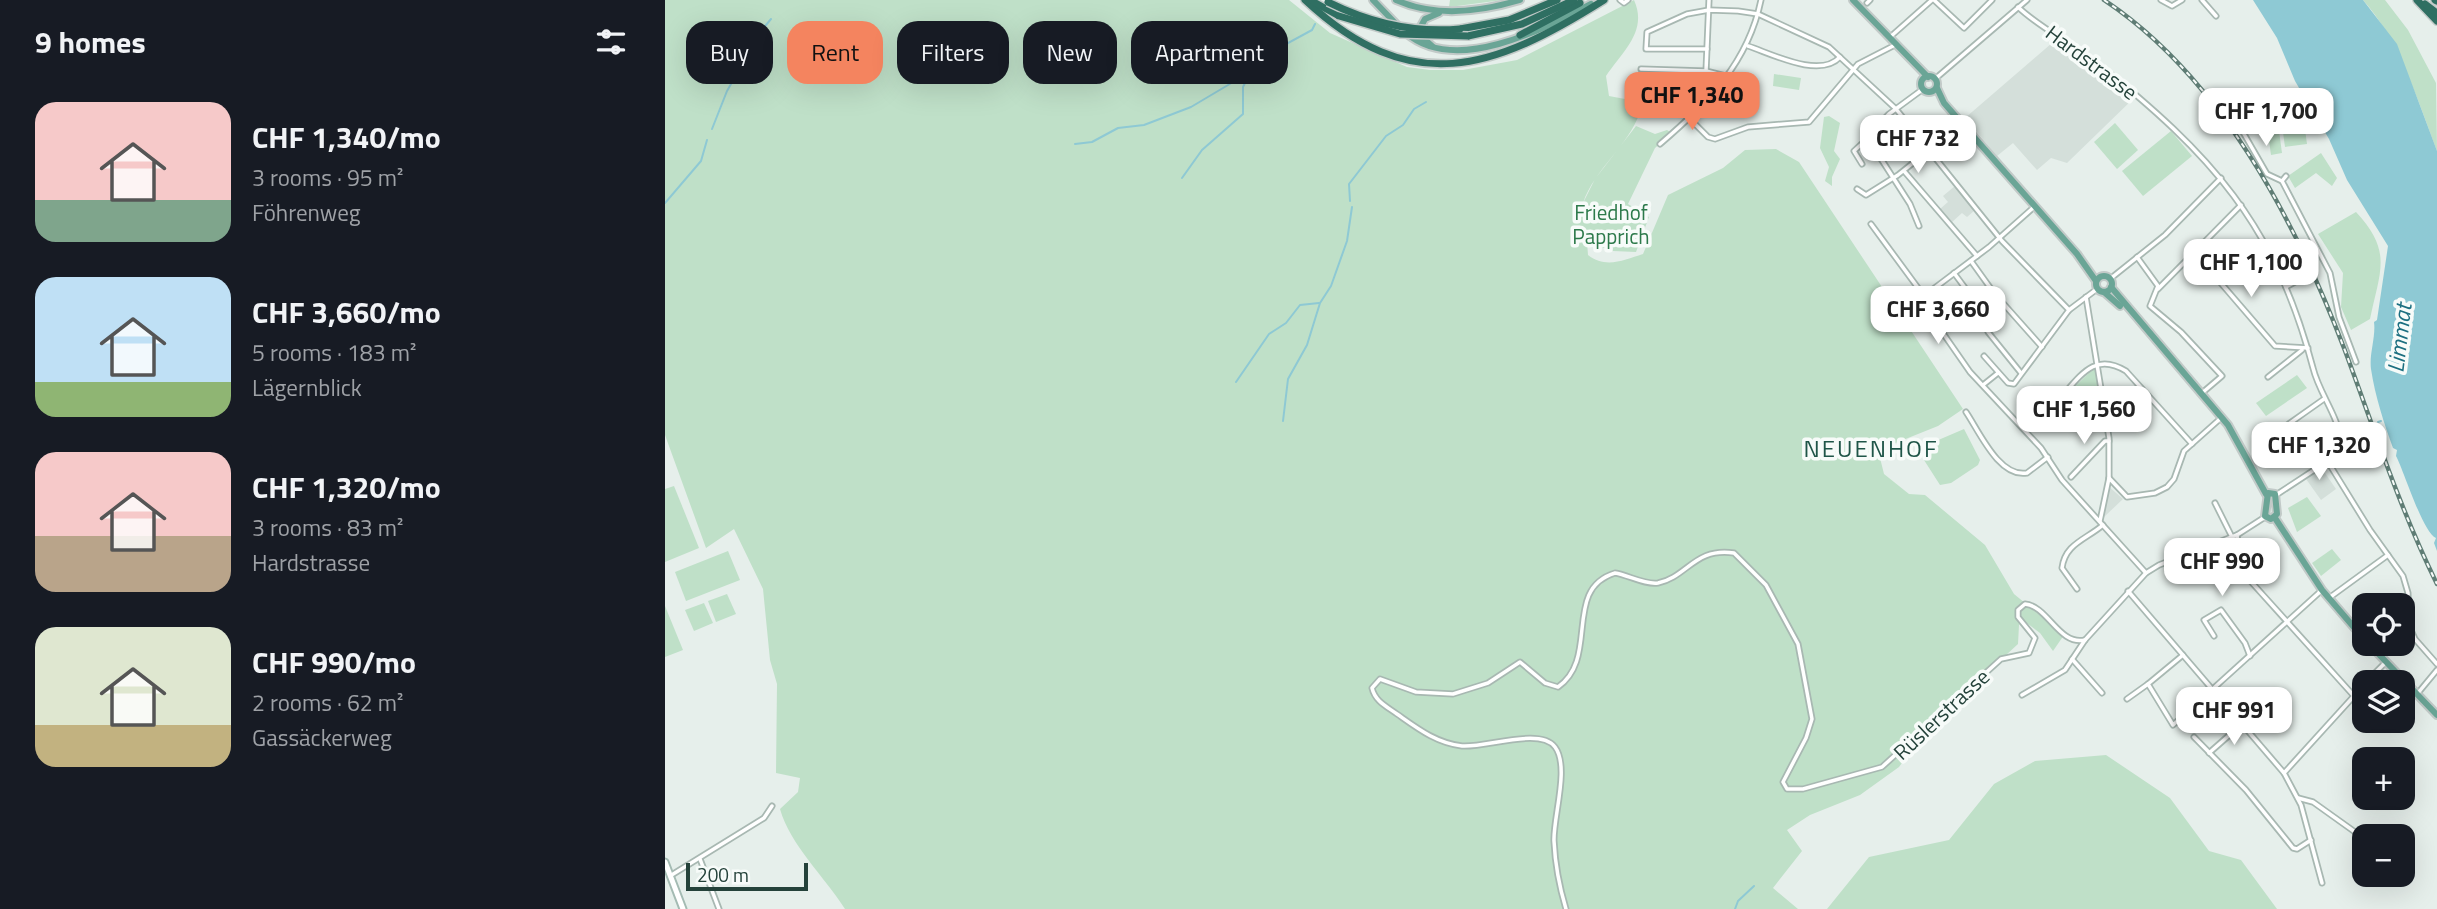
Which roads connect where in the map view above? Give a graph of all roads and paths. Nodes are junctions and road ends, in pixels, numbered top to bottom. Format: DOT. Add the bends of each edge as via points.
graph roads {
  1 [pos="1307,0"];
  2 [pos="1373,0"];
  3 [pos="1396,0"];
  4 [pos="1520,0"];
  5 [pos="1547,0"];
  6 [pos="1557,0"];
  7 [pos="1601,0"];
  8 [pos="1620,0"];
  9 [pos="1628,0"];
  10 [pos="1709,0"];
  11 [pos="1761,0"];
  12 [pos="1853,0"];
  13 [pos="1933,0"];
  14 [pos="1992,0"];
  15 [pos="2027,0"];
  16 [pos="2161,0"];
  17 [pos="2182,0"];
  18 [pos="2202,0"];
  19 [pos="2418,0"];
  20 [pos="1327,1"];
  21 [pos="1577,2"];
  22 [pos="2018,7"];
  23 [pos="1709,10"];
  24 [pos="1444,12"];
  25 [pos="2437,13"];
  26 [pos="1758,14"];
  27 [pos="2216,16"];
  28 [pos="1520,17"];
  29 [pos="2437,21"];
  30 [pos="1520,35"];
  31 [pos="1889,38"];
  32 [pos="1895,45"];
  33 [pos="1747,46"];
  34 [pos="1707,49"];
  35 [pos="1438,50"];
  36 [pos="1840,57"];
  37 [pos="1854,68"];
  38 [pos="1641,69"];
  39 [pos="1706,71"];
  40 [pos="1729,76"];
  41 [pos="1928,84"];
  42 [pos="1707,102"];
  43 [pos="1944,103"];
  44 [pos="1640,104"];
  45 [pos="1896,109"];
  46 [pos="1689,118"];
  47 [pos="2240,127"];
  48 [pos="1867,139"];
  49 [pos="1660,144"];
  50 [pos="1929,151"];
  51 [pos="1862,164"];
  52 [pos="1904,171"];
  53 [pos="2286,176"];
  54 [pos="1893,178"];
  55 [pos="2221,178"];
  56 [pos="2282,181"];
  57 [pos="1857,189"];
  58 [pos="2241,205"];
  59 [pos="2034,207"];
  60 [pos="1871,224"];
  61 [pos="1919,226"];
  62 [pos="2000,238"];
  63 [pos="2195,253"];
  64 [pos="2077,254"];
  65 [pos="1977,256"];
  66 [pos="2137,257"];
  67 [pos="1971,261"];
  68 [pos="2326,265"];
  69 [pos="1954,273"];
  70 [pos="2107,277"];
  71 [pos="2099,287"];
  72 [pos="2111,287"];
  73 [pos="2286,287"];
  74 [pos="2158,289"];
  75 [pos="1923,296"];
  76 [pos="2086,297"];
  77 [pos="1980,308"];
  78 [pos="2069,310"];
  79 [pos="2134,319"];
  80 [pos="1988,332"];
  81 [pos="2042,347"];
  82 [pos="2308,348"];
  83 [pos="2302,350"];
  84 [pos="1984,356"];
  85 [pos="2356,362"];
  86 [pos="2098,365"];
  87 [pos="1998,372"];
  88 [pos="2021,373"];
  89 [pos="2268,377"];
  90 [pos="1983,385"];
  91 [pos="2064,394"];
  92 [pos="2200,394"];
  93 [pos="2324,399"];
  94 [pos="1966,412"];
  95 [pos="2222,417"];
  96 [pos="2273,435"];
  97 [pos="2109,441"];
  98 [pos="2192,444"];
  99 [pos="2048,457"];
  100 [pos="2328,462"];
  101 [pos="2071,477"];
  102 [pos="2109,478"];
  103 [pos="2266,495"];
  104 [pos="2276,495"];
  105 [pos="2215,503"];
  106 [pos="2265,517"];
  107 [pos="2275,518"];
  108 [pos="2101,523"];
  109 [pos="2231,535"];
  110 [pos="2237,535"];
  111 [pos="2388,555"];
  112 [pos="2145,573"];
  113 [pos="2077,589"];
  114 [pos="2322,590"];
  115 [pos="2128,592"];
  116 [pos="2407,593"];
  117 [pos="2329,598"];
  118 [pos="2288,622"];
  119 [pos="2350,624"];
  120 [pos="2415,634"];
  121 [pos="2214,636"];
  122 [pos="2085,640"];
  123 [pos="2183,655"];
  124 [pos="2250,656"];
  125 [pos="2380,656"];
  126 [pos="2072,659"];
  127 [pos="2386,662"];
  128 [pos="2437,664"];
  129 [pos="2378,670"];
  130 [pos="2437,670"];
  131 [pos="2148,684"];
  132 [pos="2213,690"];
  133 [pos="2102,693"];
  134 [pos="2352,694"];
  135 [pos="2022,695"];
  136 [pos="2416,695"];
  137 [pos="2352,698"];
  138 [pos="2127,699"];
  139 [pos="2437,715"];
  140 [pos="2242,723"];
  141 [pos="2194,737"];
  142 [pos="2209,753"];
  143 [pos="2284,773"];
  144 [pos="2298,798"];
  145 [pos="772,806"];
  146 [pos="2352,830"];
  147 [pos="2311,840"];
  148 [pos="700,859"];
  149 [pos="665,862"];
  150 [pos="670,876"];
  151 [pos="2322,883"];
  152 [pos="683,909"];
  153 [pos="719,909"];
  154 [pos="1566,909"];
  1 -- 7 [label="highway" via="1371,46 1402,59 1451,65 1509,52"];
  1 -- 21 [label="highway, bridge" via="1367,26 1411,36 1468,36 1522,24"];
  2 -- 35 [label="main road" via="1414,40"];
  3 -- 24 [label="main road"];
  4 -- 24 [label="main road"];
  5 -- 28 [label="highway"];
  6 -- 28 [label="highway"];
  7 -- 30 [label="main road"];
  8 -- 9 [label="street"];
  10 -- 23 [label="street"];
  11 -- 26 [label="street"];
  12 -- 31 [label="main road"];
  13 -- 14 [label="street" via="1964,28"];
  13 -- 31 [label="street"];
  15 -- 22 [label="street"];
  16 -- 17 [label="street" via="2169,6"];
  18 -- 27 [label="street"];
  19 -- 25 [label="highway"];
  19 -- 29 [label="highway"];
  20 -- 28 [label="highway, bridge" via="1390,25 1460,30"];
  21 -- 30 [label="highway"];
  22 -- 41 [label="street"];
  22 -- 55 [label="street, Hardstrasse" via="2095,61 2172,124"];
  23 -- 26 [label="street"];
  23 -- 34 [label="street"];
  23 -- 34 [label="street" via="1687,14 1647,32 1646,49"];
  24 -- 35 [label="main road" via="1425,19 1420,28 1423,38"];
  26 -- 33 [label="street"];
  26 -- 36 [label="street" via="1829,47"];
  30 -- 35 [label="main road" via="1472,49"];
  31 -- 32 [label="main road"];
  32 -- 37 [label="street" via="1870,55"];
  32 -- 41 [label="main road"];
  33 -- 36 [label="street" via="1820,66 1834,64"];
  33 -- 40 [label="street"];
  34 -- 39 [label="street"];
  36 -- 37 [label="street"];
  37 -- 45 [label="street"];
  37 -- 46 [label="street" via="1809,122 1748,127 1715,139"];
  38 -- 39 [label="street"];
  39 -- 40 [label="street"];
  40 -- 42 [label="street"];
  40 -- 42 [label="street" via="1756,83 1746,106"];
  41 -- 43 [label="main road"];
  41 -- 43 [label="main road" via="1937,88"];
  41 -- 45 [label="street"];
  42 -- 44 [label="street" via="1681,98"];
  42 -- 46 [label="street"];
  43 -- 59 [label="main road"];
  45 -- 48 [label="street"];
  45 -- 50 [label="street"];
  46 -- 49 [label="street"];
  47 -- 56 [label="street" via="2267,174"];
  48 -- 51 [label="street" via="1854,151"];
  48 -- 54 [label="street"];
  50 -- 52 [label="street"];
  50 -- 62 [label="street"];
  52 -- 54 [label="street"];
  52 -- 65 [label="street"];
  53 -- 56 [label="street"];
  54 -- 57 [label="street" via="1866,195"];
  54 -- 61 [label="street"];
  55 -- 58 [label="street, Hardstrasse"];
  55 -- 66 [label="street"];
  56 -- 68 [label="street"];
  58 -- 63 [label="street"];
  58 -- 73 [label="street, Hardstrasse"];
  59 -- 62 [label="street"];
  59 -- 64 [label="main road"];
  60 -- 75 [label="street"];
  62 -- 65 [label="street"];
  62 -- 78 [label="street"];
  63 -- 74 [label="street"];
  63 -- 83 [label="street" via="2275,346"];
  64 -- 70 [label="main road"];
  64 -- 71 [label="main road"];
  65 -- 67 [label="street"];
  66 -- 70 [label="street"];
  66 -- 74 [label="street"];
  67 -- 69 [label="street"];
  67 -- 81 [label="street"];
  68 -- 73 [label="street, bridge"];
  68 -- 85 [label="street"];
  69 -- 75 [label="street"];
  69 -- 77 [label="street"];
  70 -- 71 [label="main road"];
  70 -- 72 [label="main road"];
  71 -- 72 [label="main road"];
  71 -- 76 [label="street"];
  71 -- 79 [label="main road"];
  72 -- 79 [label="main road"];
  73 -- 82 [label="street, Hardstrasse"];
  74 -- 92 [label="street" via="2150,306 2222,376"];
  75 -- 90 [label="street" via="1922,303"];
  76 -- 78 [label="street"];
  76 -- 86 [label="street"];
  78 -- 81 [label="street"];
  79 -- 92 [label="main road"];
  80 -- 88 [label="street"];
  81 -- 88 [label="street"];
  82 -- 83 [label="street"];
  82 -- 93 [label="street, Hardstrasse"];
  83 -- 89 [label="street"];
  84 -- 87 [label="street"];
  86 -- 91 [label="street" via="2078,377"];
  86 -- 97 [label="street"];
  86 -- 98 [label="street" via="2113,363 2126,371"];
  87 -- 88 [label="street" via="2011,384"];
  87 -- 90 [label="street"];
  90 -- 99 [label="street"];
  92 -- 95 [label="main road"];
  93 -- 96 [label="street"];
  93 -- 100 [label="street, Hardstrasse" via="2341,442 2338,454"];
  94 -- 99 [label="street" via="2011,470 2027,473"];
  95 -- 98 [label="street"];
  95 -- 103 [label="main road"];
  97 -- 101 [label="street"];
  97 -- 102 [label="street"];
  98 -- 102 [label="street" via="2184,451 2174,479 2161,491 2127,497"];
  99 -- 108 [label="street"];
  100 -- 104 [label="street"];
  100 -- 111 [label="street"];
  102 -- 108 [label="street"];
  103 -- 104 [label="main road"];
  103 -- 106 [label="main road"];
  104 -- 107 [label="main road"];
  105 -- 109 [label="street"];
  106 -- 107 [label="main road"];
  106 -- 110 [label="street"];
  107 -- 114 [label="main road"];
  108 -- 112 [label="street"];
  108 -- 113 [label="street" via="2063,556 2062,568"];
  109 -- 110 [label="street"];
  109 -- 112 [label="street"];
  110 -- 118 [label="street" via="2245,575"];
  111 -- 116 [label="street"];
  111 -- 117 [label="street"];
  112 -- 115 [label="street"];
  114 -- 117 [label="main road"];
  114 -- 118 [label="street"];
  115 -- 122 [label="street"];
  115 -- 123 [label="street"];
  117 -- 119 [label="main road"];
  118 -- 124 [label="street"];
  118 -- 134 [label="street"];
  120 -- 128 [label="street"];
  121 -- 124 [label="street" via="2204,620 2221,610"];
  122 -- 126 [label="street"];
  122 -- 154 [label="street, Rüslerstrasse" via="2067,637 2035,607 2025,604 2018,617 2035,638 2029,653 2001,659 1882,767 1803,789 1787,789 1783,782 1812,719 1798,644 1766,585 1734,553 1711,553 1661,583 1615,573 1594,584 1584,605 1583,640 1576,661 1558,687 1545,683 1520,662 1488,683 1453,694 1416,692 1380,679 1372,688 1374,696 1438,740 1477,746 1536,737 1554,746 1559,760 1554,847"];
  123 -- 131 [label="street"];
  123 -- 132 [label="street"];
  124 -- 132 [label="street"];
  125 -- 127 [label="main road"];
  126 -- 133 [label="street"];
  126 -- 135 [label="street" via="2065,670"];
  127 -- 129 [label="street"];
  127 -- 136 [label="main road"];
  130 -- 136 [label="street"];
  131 -- 132 [label="street" via="2173,725"];
  131 -- 138 [label="street"];
  132 -- 140 [label="street"];
  136 -- 139 [label="main road"];
  137 -- 143 [label="street"];
  140 -- 142 [label="street"];
  140 -- 143 [label="street"];
  141 -- 142 [label="street"];
  142 -- 147 [label="street" via="2293,848"];
  143 -- 144 [label="street"];
  144 -- 146 [label="street" via="2313,802"];
  144 -- 147 [label="street"];
  145 -- 148 [label="street" via="764,818"];
  147 -- 151 [label="street"];
  148 -- 150 [label="street"];
  148 -- 153 [label="street"];
  149 -- 150 [label="main road"];
  150 -- 152 [label="main road"];
}
